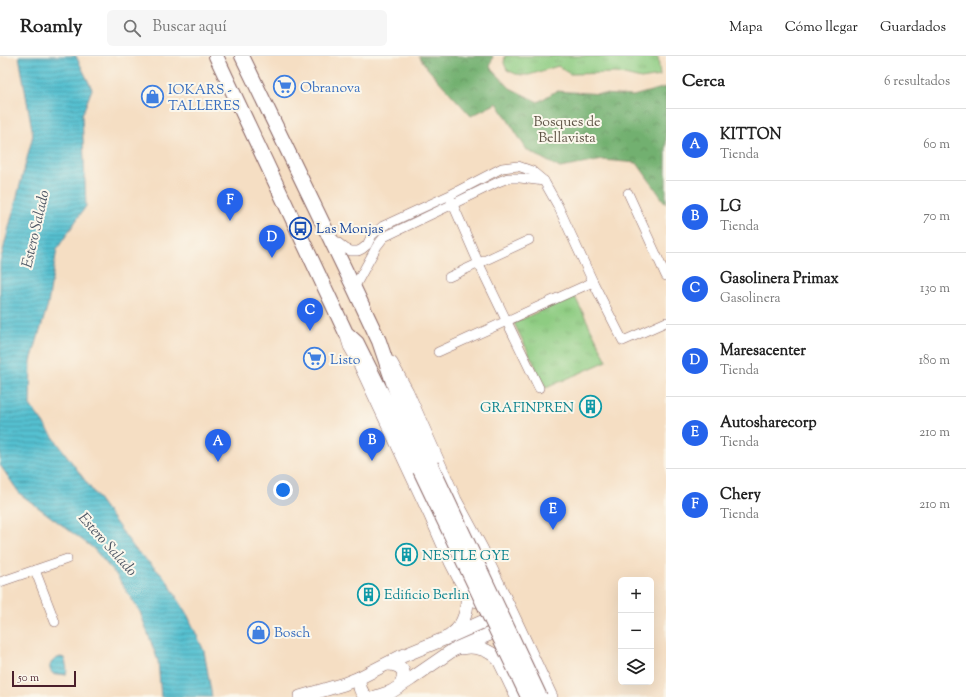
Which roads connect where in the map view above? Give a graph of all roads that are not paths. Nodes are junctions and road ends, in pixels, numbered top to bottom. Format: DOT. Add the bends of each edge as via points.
graph roads {
  1 [pos="216,56"];
  2 [pos="242,56"];
  3 [pos="544,181"];
  4 [pos="628,193"];
  5 [pos="450,195"];
  6 [pos="453,204"];
  7 [pos="329,235"];
  8 [pos="529,240"];
  9 [pos="479,264"];
  10 [pos="666,276"];
  11 [pos="449,277"];
  12 [pos="593,282"];
  13 [pos="354,288"];
  14 [pos="507,321"];
  15 [pos="666,322"];
  16 [pos="346,333"];
  17 [pos="379,341"];
  18 [pos="438,352"];
  19 [pos="539,388"];
  20 [pos="425,467"];
  21 [pos="67,559"];
  22 [pos="35,570"];
  23 [pos="0,582"];
  24 [pos="496,582"];
  25 [pos="467,593"];
  26 [pos="510,610"];
  27 [pos="55,622"];
  28 [pos="516,623"];
  29 [pos="444,639"];
  30 [pos="453,650"];
  31 [pos="388,664"];
  32 [pos="536,666"];
  33 [pos="359,678"];
  34 [pos="508,678"];
  35 [pos="400,686"];
  36 [pos="300,697"];
  37 [pos="367,697"];
  38 [pos="376,697"];
  39 [pos="517,697"];
  40 [pos="528,697"];
  41 [pos="540,697"];
  42 [pos="551,697"];
  1 -- 16 [label="main road"];
  2 -- 7 [label="main road"];
  3 -- 5 [label="street" via="532,171 518,166 502,168"];
  3 -- 6 [label="street" via="508,178"];
  3 -- 12 [label="street"];
  4 -- 10 [label="street"];
  5 -- 6 [label="street"];
  5 -- 7 [label="street" via="383,226 372,235 367,245 358,251 346,249"];
  6 -- 9 [label="street"];
  6 -- 13 [label="street" via="384,237"];
  7 -- 13 [label="main road"];
  8 -- 9 [label="street"];
  9 -- 11 [label="street"];
  9 -- 14 [label="street"];
  12 -- 14 [label="street"];
  12 -- 15 [label="street" via="622,340"];
  13 -- 17 [label="main road"];
  14 -- 18 [label="street"];
  14 -- 19 [label="street"];
  16 -- 20 [label="main road" via="357,343"];
  16 -- 25 [label="street"];
  17 -- 20 [label="main road"];
  17 -- 24 [label="street" via="407,392 455,500"];
  20 -- 40 [label="main road, bridge"];
  20 -- 41 [label="main road, bridge"];
  21 -- 22 [label="street"];
  22 -- 23 [label="street"];
  22 -- 27 [label="street"];
  24 -- 25 [label="street" via="494,597 486,602 475,601"];
  24 -- 26 [label="street"];
  25 -- 29 [label="street" via="467,609 462,622 455,632"];
  26 -- 28 [label="street"];
  26 -- 29 [label="street"];
  28 -- 30 [label="street"];
  28 -- 32 [label="street"];
  29 -- 31 [label="street"];
  30 -- 34 [label="street" via="469,646 490,652 499,660"];
  30 -- 35 [label="street"];
  31 -- 33 [label="street"];
  31 -- 35 [label="street" via="399,666 402,670 404,678"];
  32 -- 34 [label="street" via="527,656 514,655 506,666"];
  32 -- 42 [label="street"];
  33 -- 36 [label="street"];
  33 -- 37 [label="street" via="360,689"];
  34 -- 39 [label="street"];
  35 -- 38 [label="street"];
}
